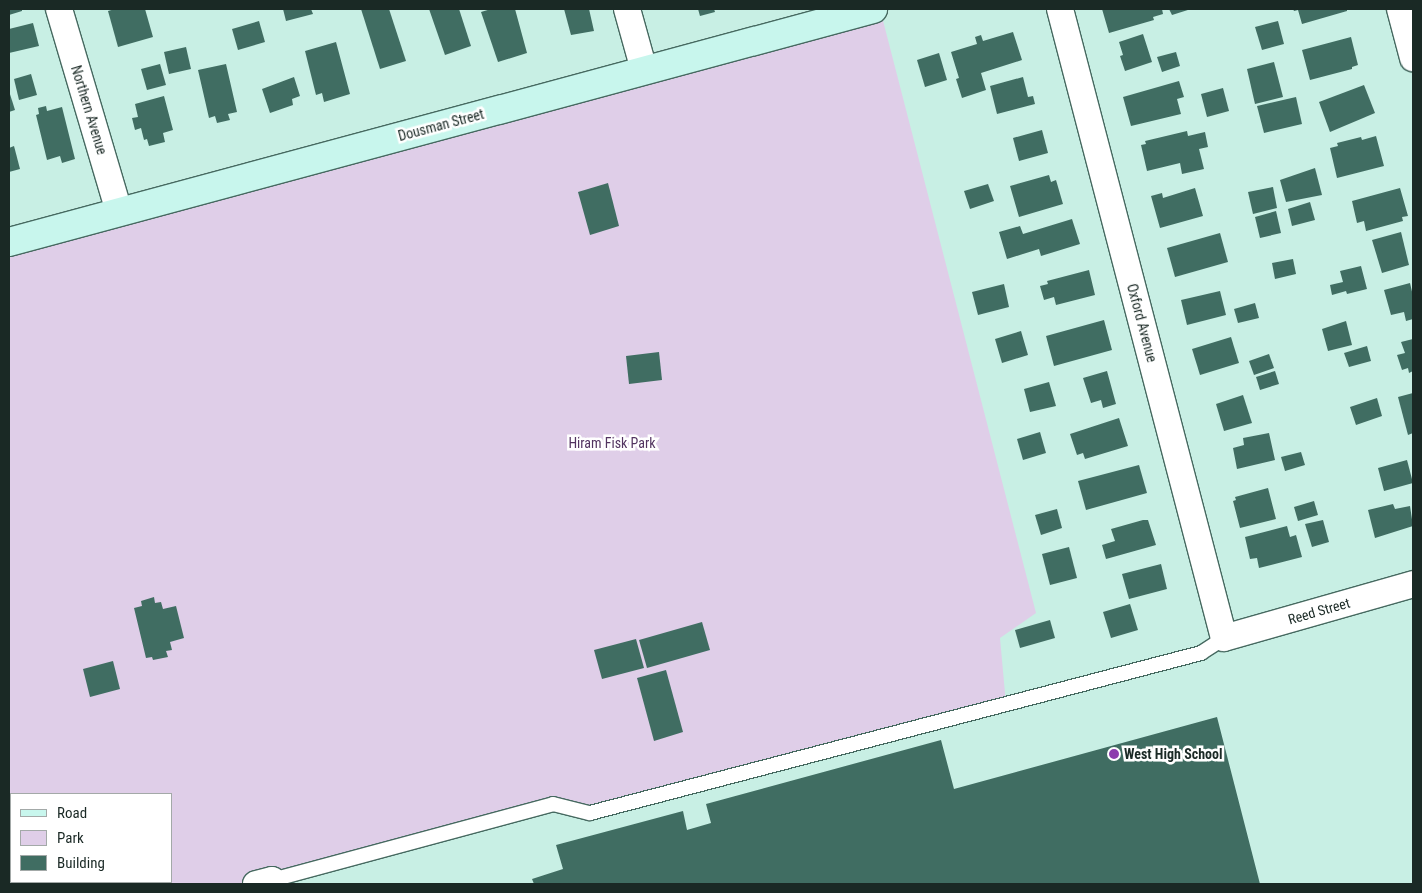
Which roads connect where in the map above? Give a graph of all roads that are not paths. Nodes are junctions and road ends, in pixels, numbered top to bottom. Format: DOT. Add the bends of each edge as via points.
graph roads {
  1 [pos="59,9"];
  2 [pos="627,9"];
  3 [pos="873,9"];
  4 [pos="1060,9"];
  5 [pos="1400,9"];
  6 [pos="1413,58"];
  7 [pos="644,70"];
  8 [pos="119,212"];
  9 [pos="9,242"];
  10 [pos="1413,584"];
  11 [pos="1224,638"];
  12 [pos="267,883"];
  1 -- 8 [label="street, Northern Avenue"];
  2 -- 7 [label="street"];
  3 -- 7 [label="street, Dousman Street"];
  4 -- 11 [label="street, Oxford Avenue"];
  5 -- 6 [label="street"];
  7 -- 8 [label="street, Dousman Street"];
  8 -- 9 [label="street, Dousman Street"];
  10 -- 11 [label="street, Reed Street"];
  11 -- 12 [label="lane" via="1201,653 590,812 553,804"];
}
